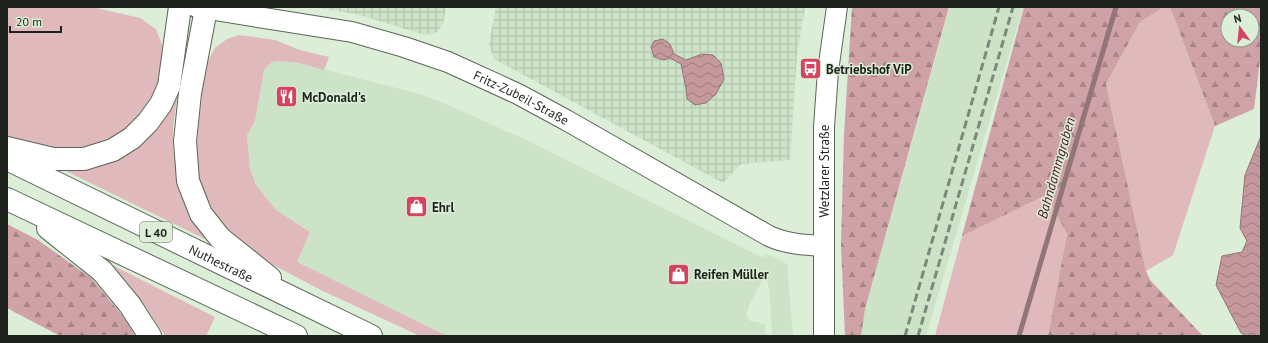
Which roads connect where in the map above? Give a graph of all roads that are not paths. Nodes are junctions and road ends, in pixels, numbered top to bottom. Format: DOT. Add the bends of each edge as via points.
graph roads {
  1 [pos="180,7"];
  2 [pos="837,7"];
  3 [pos="201,8"];
  4 [pos="7,148"];
  5 [pos="7,159"];
  6 [pos="10,200"];
  7 [pos="824,246"];
  8 [pos="306,306"];
  9 [pos="150,336"];
  10 [pos="296,336"];
  11 [pos="370,336"];
  12 [pos="824,336"];
  1 -- 4 [label="highway" via="170,86 148,122 132,138 113,150 84,159 53,158"];
  2 -- 7 [label="street, Wetzlarer Straße" via="828,71 824,127"];
  3 -- 7 [label="street, Fritz-Zubeil-Straße" via="352,32 448,62 518,94 777,240 799,245"];
  3 -- 8 [label="highway" via="185,141 188,181 201,214 220,238"];
  5 -- 8 [label="highway, Nuthestraße / L 40"];
  6 -- 9 [label="highway" via="102,271 130,305"];
  6 -- 10 [label="highway, L 40"];
  7 -- 12 [label="street, Wetzlarer Straße"];
  8 -- 11 [label="highway, Nuthestraße / L 40"];
}
